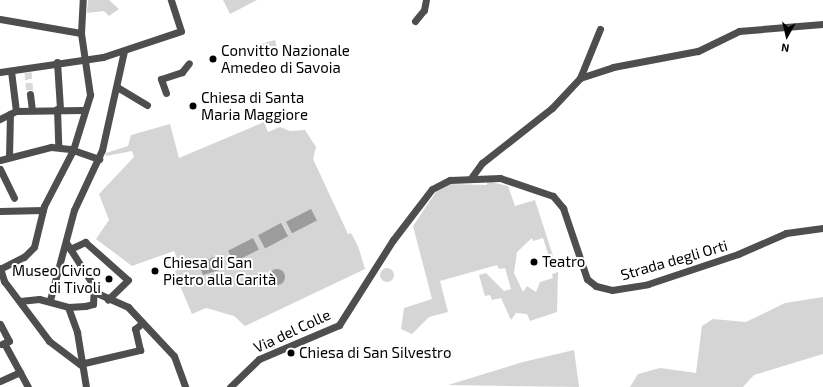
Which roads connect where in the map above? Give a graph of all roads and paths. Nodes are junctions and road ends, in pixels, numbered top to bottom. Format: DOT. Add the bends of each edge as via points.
graph roads {
  1 [pos="83,0"];
  2 [pos="171,0"];
  3 [pos="426,0"];
  4 [pos="0,19"];
  5 [pos="415,21"];
  6 [pos="823,24"];
  7 [pos="600,29"];
  8 [pos="81,34"];
  9 [pos="124,51"];
  10 [pos="82,60"];
  11 [pos="57,62"];
  12 [pos="189,63"];
  13 [pos="11,71"];
  14 [pos="0,72"];
  15 [pos="580,78"];
  16 [pos="117,87"];
  17 [pos="166,93"];
  18 [pos="30,94"];
  19 [pos="147,105"];
  20 [pos="58,109"];
  21 [pos="32,110"];
  22 [pos="82,110"];
  23 [pos="13,113"];
  24 [pos="0,119"];
  25 [pos="58,147"];
  26 [pos="73,150"];
  27 [pos="11,156"];
  28 [pos="99,159"];
  29 [pos="0,160"];
  30 [pos="0,169"];
  31 [pos="471,178"];
  32 [pos="14,198"];
  33 [pos="43,210"];
  34 [pos="0,211"];
  35 [pos="823,228"];
  36 [pos="68,247"];
  37 [pos="385,253"];
  38 [pos="0,268"];
  39 [pos="2,282"];
  40 [pos="94,287"];
  41 [pos="108,299"];
  42 [pos="50,300"];
  43 [pos="20,301"];
  44 [pos="68,307"];
  45 [pos="0,324"];
  46 [pos="141,324"];
  47 [pos="2,344"];
  48 [pos="83,363"];
  49 [pos="20,372"];
  50 [pos="0,381"];
  51 [pos="28,387"];
  52 [pos="86,387"];
  53 [pos="185,387"];
  54 [pos="230,387"];
  1 -- 8 [label="street"];
  2 -- 9 [label="street" via="181,31"];
  3 -- 5 [label="street" via="425,8"];
  4 -- 8 [label="street"];
  6 -- 15 [label="street" via="739,31 698,51 613,67"];
  7 -- 15 [label="street"];
  8 -- 10 [label="street"];
  9 -- 10 [label="street"];
  9 -- 16 [label="street"];
  10 -- 11 [label="street"];
  10 -- 22 [label="street" via="90,92"];
  11 -- 13 [label="street" via="28,70"];
  11 -- 20 [label="street"];
  12 -- 17 [label="street" via="182,72 161,79"];
  13 -- 14 [label="street"];
  13 -- 23 [label="street"];
  15 -- 31 [label="street" via="552,108 482,163"];
  16 -- 19 [label="street"];
  16 -- 28 [label="street"];
  18 -- 21 [label="street"];
  20 -- 21 [label="street"];
  20 -- 22 [label="street"];
  20 -- 25 [label="street"];
  21 -- 23 [label="street"];
  22 -- 26 [label="street"];
  23 -- 24 [label="street"];
  23 -- 27 [label="street" via="9,146"];
  25 -- 26 [label="street"];
  25 -- 27 [label="street"];
  26 -- 28 [label="street"];
  26 -- 33 [label="street"];
  27 -- 29 [label="street"];
  28 -- 36 [label="street" via="75,208"];
  30 -- 32 [label="street"];
  31 -- 35 [label="street, Strada degli Orti" via="500,178 555,198 564,212 586,276 592,284 608,289 648,284 738,254 786,233"];
  31 -- 37 [label="street, Strada degli Orti" via="448,181 432,190"];
  33 -- 34 [label="street"];
  33 -- 38 [label="street" via="34,247 24,257"];
  36 -- 40 [label="street"];
  36 -- 41 [label="street" via="85,242 128,280"];
  36 -- 42 [label="street" via="60,254"];
  37 -- 54 [label="street, Via del Colle" via="338,326 259,359"];
  38 -- 39 [label="street"];
  39 -- 43 [label="street"];
  40 -- 41 [label="street"];
  40 -- 44 [label="street" via="92,305"];
  41 -- 46 [label="street" via="128,307"];
  42 -- 43 [label="street"];
  42 -- 44 [label="street"];
  43 -- 48 [label="street" via="49,341"];
  44 -- 48 [label="street" via="79,340"];
  45 -- 47 [label="street" via="9,341"];
  46 -- 48 [label="street" via="135,328 140,350"];
  46 -- 53 [label="street" via="174,356"];
  47 -- 49 [label="street"];
  48 -- 52 [label="street"];
  49 -- 50 [label="street"];
  49 -- 51 [label="street"];
}
